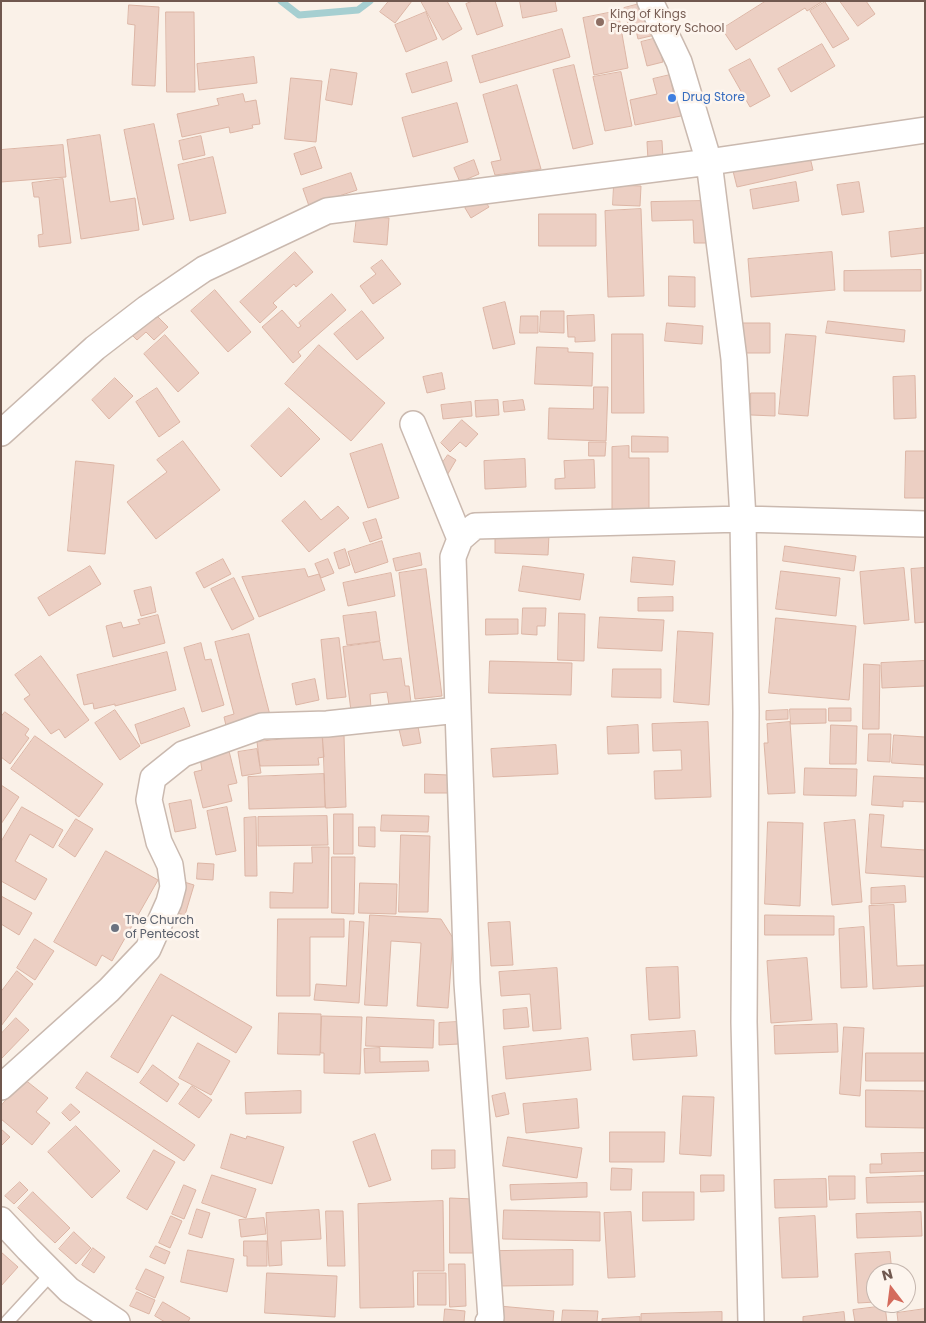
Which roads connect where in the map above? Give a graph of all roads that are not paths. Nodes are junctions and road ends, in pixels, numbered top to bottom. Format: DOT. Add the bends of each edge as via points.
graph roads {
  1 [pos="650,1"];
  2 [pos="925,130"];
  3 [pos="709,162"];
  4 [pos="413,424"];
  5 [pos="1,433"];
  6 [pos="743,519"];
  7 [pos="925,524"];
  8 [pos="460,539"];
  9 [pos="458,710"];
  10 [pos="1,1087"];
  11 [pos="1,1220"];
  12 [pos="52,1273"];
  13 [pos="7,1322"];
  14 [pos="117,1322"];
  15 [pos="488,1322"];
  16 [pos="751,1322"];
  1 -- 3 [label="street" via="679,62"];
  2 -- 3 [label="street"];
  3 -- 5 [label="street" via="327,211 204,269 95,348"];
  3 -- 6 [label="street" via="734,359"];
  4 -- 8 [label="street"];
  6 -- 7 [label="street"];
  6 -- 8 [label="street" via="475,526"];
  6 -- 16 [label="street" via="746,702 744,1022"];
  8 -- 9 [label="street" via="453,557"];
  9 -- 10 [label="street" via="327,724 262,726 183,754 153,778 150,800 159,842 170,865 173,887 148,949 109,990"];
  9 -- 15 [label="street" via="467,983 491,1318"];
  11 -- 12 [label="street"];
  12 -- 13 [label="lane"];
  12 -- 14 [label="street" via="69,1290"];
}
